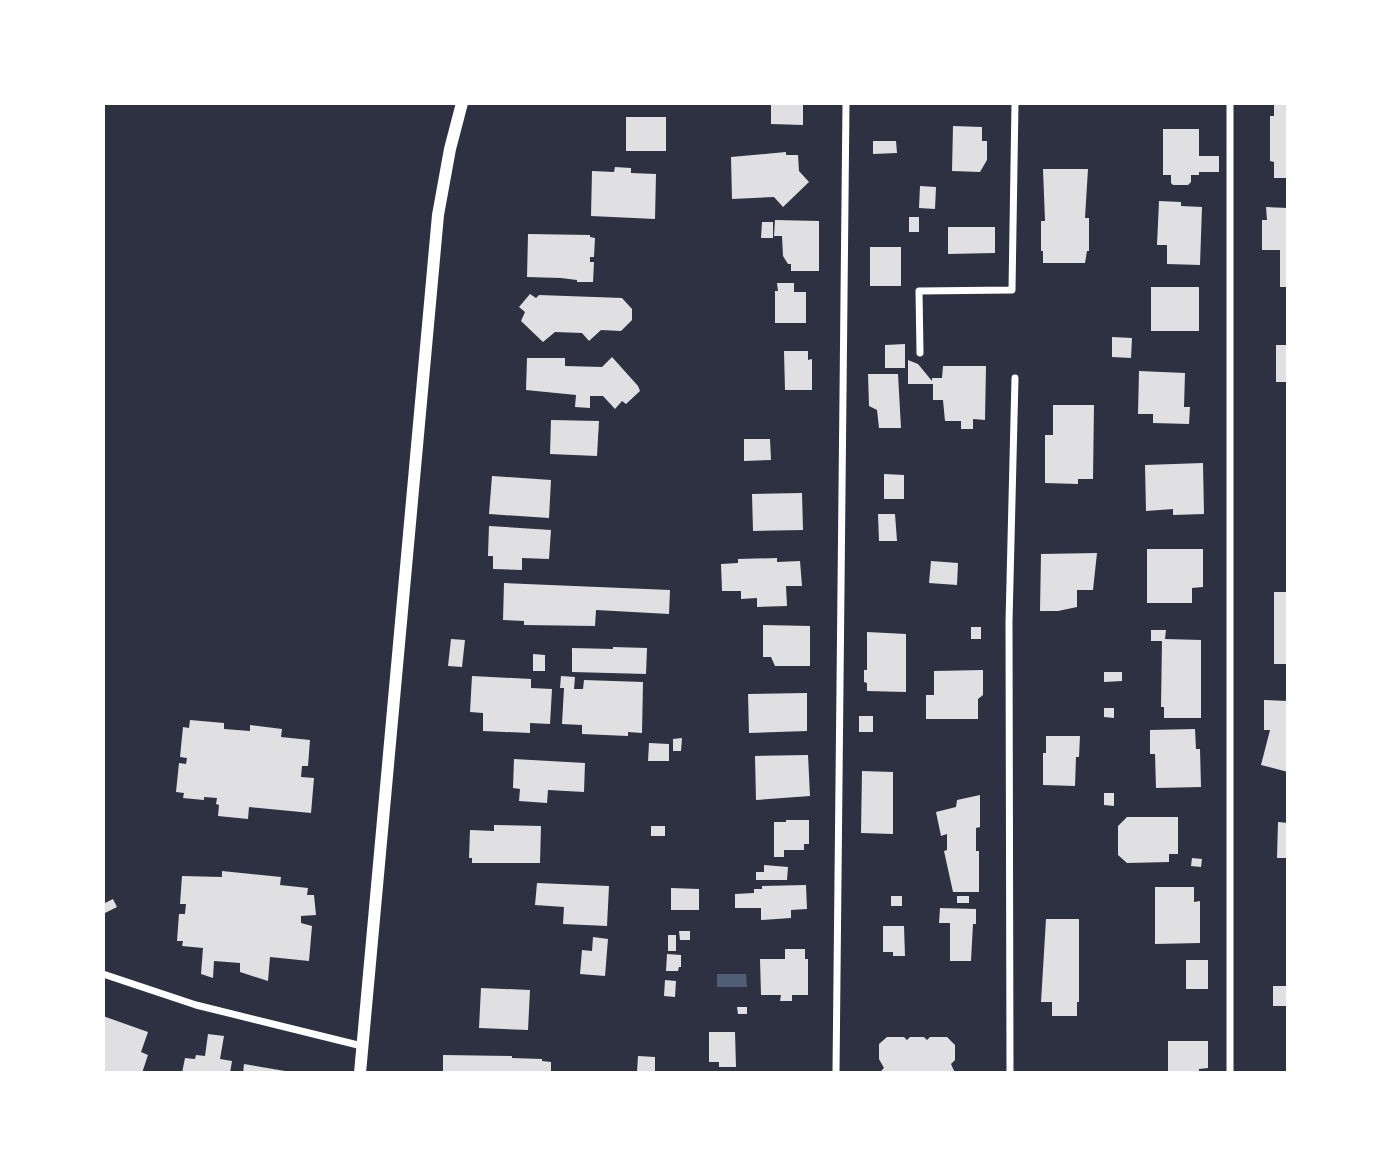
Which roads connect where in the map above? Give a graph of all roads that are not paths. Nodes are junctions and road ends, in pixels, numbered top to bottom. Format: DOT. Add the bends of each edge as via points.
graph roads {
  1 [pos="462,103"];
  2 [pos="846,103"];
  3 [pos="1015,103"];
  4 [pos="1230,103"];
  5 [pos="920,353"];
  6 [pos="1015,378"];
  7 [pos="103,974"];
  8 [pos="362,1046"];
  9 [pos="359,1073"];
  10 [pos="836,1073"];
  11 [pos="1010,1073"];
  12 [pos="1230,1073"];
  1 -- 8 [label="street" via="437,228"];
  2 -- 10 [label="street"];
  3 -- 5 [label="street" via="1012,290 919,291"];
  4 -- 12 [label="street"];
  6 -- 11 [label="street" via="1009,622"];
  7 -- 8 [label="street" via="196,1005"];
  8 -- 9 [label="street"];
}
